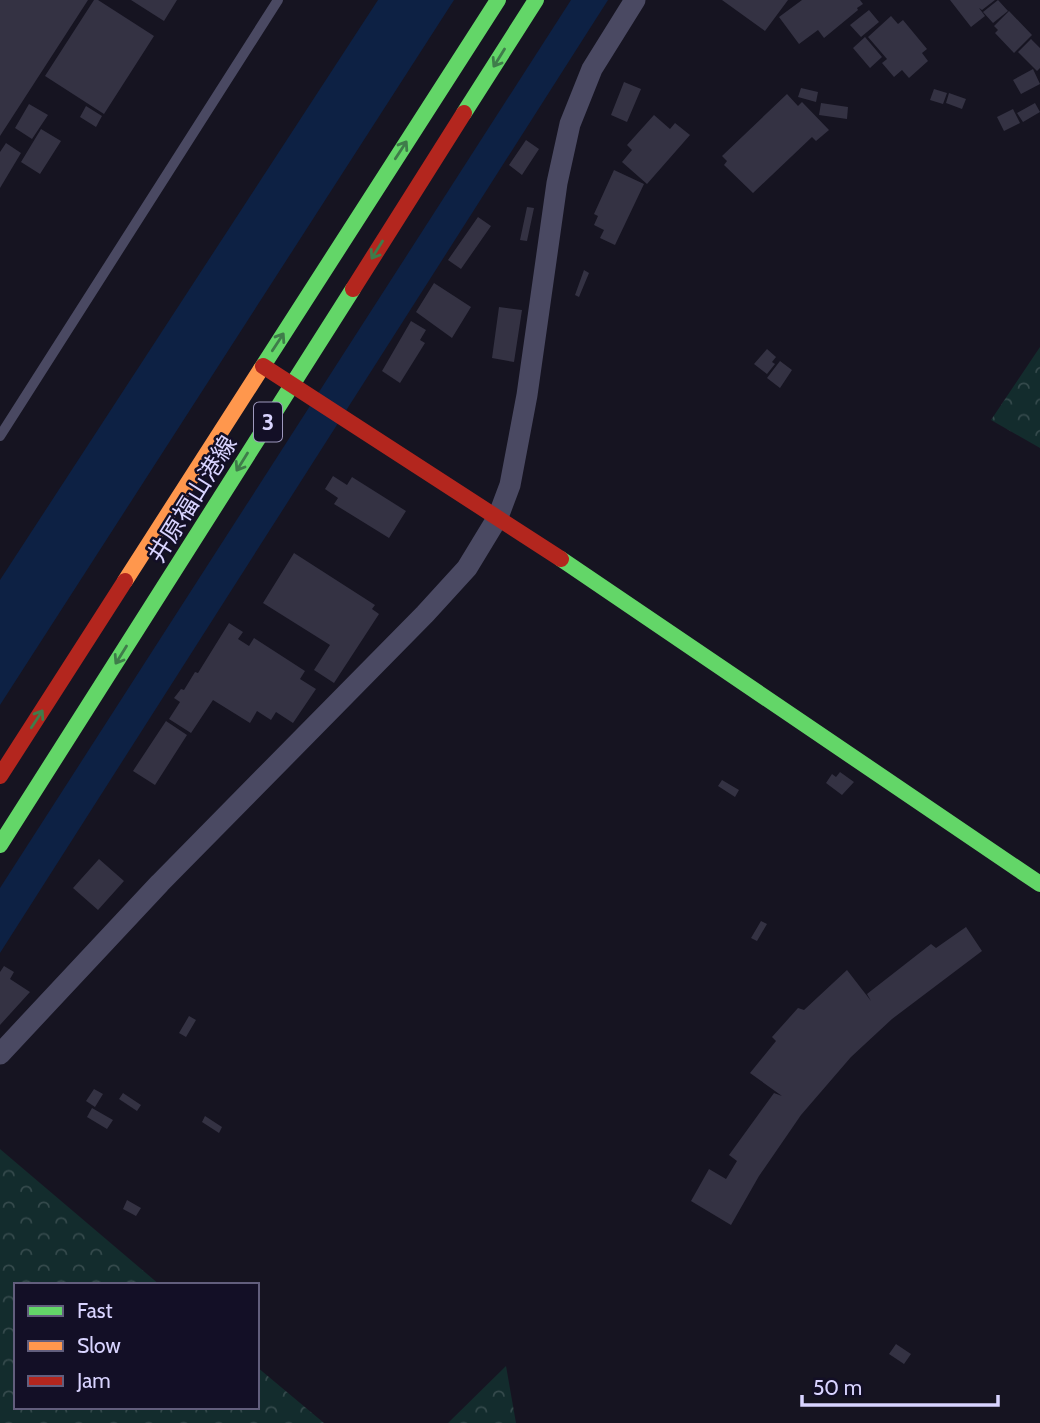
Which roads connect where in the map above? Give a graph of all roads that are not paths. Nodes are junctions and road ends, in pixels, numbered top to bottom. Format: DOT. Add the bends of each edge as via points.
graph roads {
  1 [pos="278,0"];
  2 [pos="498,0"];
  3 [pos="536,0"];
  4 [pos="635,0"];
  5 [pos="263,366"];
  6 [pos="292,384"];
  7 [pos="0,436"];
  8 [pos="498,517"];
  9 [pos="0,776"];
  10 [pos="0,845"];
  11 [pos="1040,884"];
  12 [pos="0,1054"];
  1 -- 7 [label="lane"];
  5 -- 2 [label="main road, 井原福山港線 / 3, one-way"];
  3 -- 6 [label="main road, 井原福山港線 / 3, one-way"];
  4 -- 8 [label="street" via="592,69 570,124 557,183 527,395 510,485"];
  5 -- 6 [label="main road"];
  9 -- 5 [label="main road, 井原福山港線 / 3, one-way"];
  6 -- 8 [label="main road"];
  6 -- 10 [label="main road, 井原福山港線 / 3, one-way"];
  8 -- 11 [label="main road"];
  8 -- 12 [label="street" via="467,568 425,614 160,883"];
}
